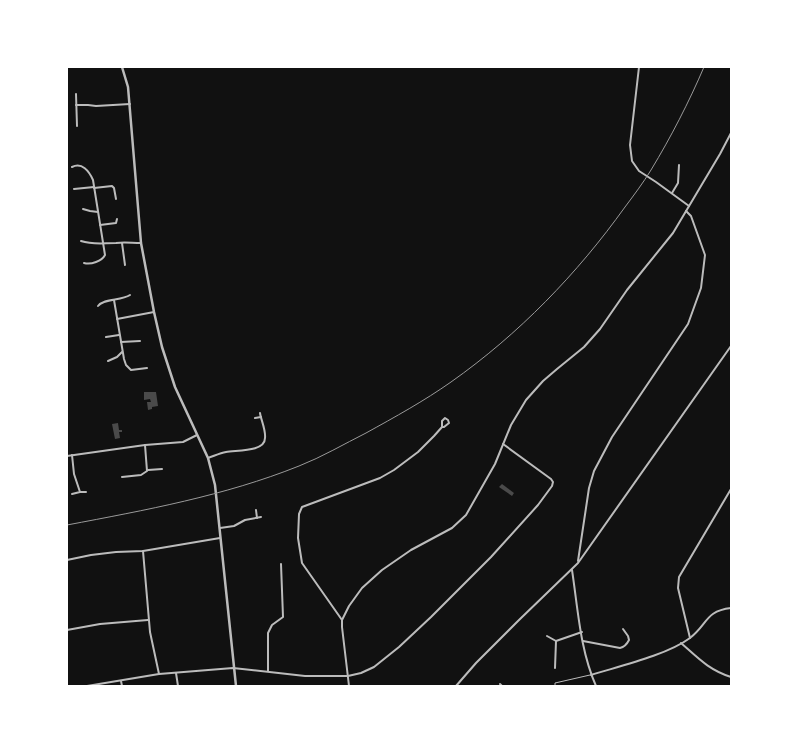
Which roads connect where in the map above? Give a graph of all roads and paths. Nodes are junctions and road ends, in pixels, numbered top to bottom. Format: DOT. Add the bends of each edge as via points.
graph roads {
  1 [pos="122,67"];
  2 [pos="639,67"];
  3 [pos="76,94"];
  4 [pos="130,104"];
  5 [pos="76,105"];
  6 [pos="77,126"];
  7 [pos="731,133"];
  8 [pos="727,142"];
  9 [pos="731,144"];
  10 [pos="679,165"];
  11 [pos="72,167"];
  12 [pos="94,188"];
  13 [pos="74,189"];
  14 [pos="672,193"];
  15 [pos="116,199"];
  16 [pos="689,206"];
  17 [pos="83,209"];
  18 [pos="686,211"];
  19 [pos="98,212"];
  20 [pos="117,219"];
  21 [pos="100,225"];
  22 [pos="81,241"];
  23 [pos="122,243"];
  24 [pos="141,243"];
  25 [pos="103,244"];
  26 [pos="84,263"];
  27 [pos="125,265"];
  28 [pos="130,295"];
  29 [pos="114,300"];
  30 [pos="98,306"];
  31 [pos="154,312"];
  32 [pos="117,319"];
  33 [pos="119,335"];
  34 [pos="106,337"];
  35 [pos="121,342"];
  36 [pos="140,342"];
  37 [pos="731,346"];
  38 [pos="122,352"];
  39 [pos="108,361"];
  40 [pos="147,368"];
  41 [pos="260,413"];
  42 [pos="261,417"];
  43 [pos="255,418"];
  44 [pos="442,427"];
  45 [pos="197,435"];
  46 [pos="503,444"];
  47 [pos="145,445"];
  48 [pos="67,456"];
  49 [pos="72,456"];
  50 [pos="208,458"];
  51 [pos="162,469"];
  52 [pos="148,470"];
  53 [pos="122,477"];
  54 [pos="731,488"];
  55 [pos="80,492"];
  56 [pos="86,492"];
  57 [pos="72,494"];
  58 [pos="256,510"];
  59 [pos="261,517"];
  60 [pos="257,518"];
  61 [pos="219,528"];
  62 [pos="220,538"];
  63 [pos="143,550"];
  64 [pos="67,560"];
  65 [pos="578,562"];
  66 [pos="282,564"];
  67 [pos="572,569"];
  68 [pos="731,608"];
  69 [pos="148,620"];
  70 [pos="342,620"];
  71 [pos="622,629"];
  72 [pos="67,630"];
  73 [pos="582,632"];
  74 [pos="547,636"];
  75 [pos="690,638"];
  76 [pos="556,641"];
  77 [pos="583,641"];
  78 [pos="681,643"];
  79 [pos="234,668"];
  80 [pos="555,668"];
  81 [pos="268,672"];
  82 [pos="176,673"];
  83 [pos="159,674"];
  84 [pos="591,675"];
  85 [pos="348,676"];
  86 [pos="731,676"];
  87 [pos="121,681"];
  88 [pos="87,686"];
  89 [pos="122,686"];
  90 [pos="178,686"];
  91 [pos="236,686"];
  92 [pos="349,686"];
  93 [pos="456,686"];
  94 [pos="554,686"];
  95 [pos="596,686"];
  1 -- 4 [label="street" via="128,82"];
  2 -- 14 [label="street" via="630,154 636,168"];
  3 -- 5 [label="street"];
  4 -- 5 [label="street"];
  4 -- 24 [label="street"];
  5 -- 6 [label="street"];
  7 -- 8 [label="street"];
  8 -- 9 [label="street"];
  8 -- 16 [label="street"];
  10 -- 14 [label="street" via="678,183"];
  11 -- 12 [label="street" via="84,167 92,176"];
  12 -- 13 [label="street"];
  12 -- 15 [label="street" via="112,186"];
  12 -- 19 [label="street"];
  14 -- 16 [label="street"];
  16 -- 18 [label="street"];
  17 -- 19 [label="street"];
  18 -- 46 [label="street" via="592,340 557,368 526,400"];
  18 -- 65 [label="street" via="692,216 705,255 701,288 688,324 612,437 594,471"];
  19 -- 21 [label="street"];
  20 -- 21 [label="street" via="116,223"];
  21 -- 25 [label="street"];
  22 -- 25 [label="street"];
  23 -- 24 [label="street"];
  23 -- 25 [label="street"];
  23 -- 27 [label="street"];
  24 -- 31 [label="street"];
  25 -- 26 [label="street" via="104,258"];
  28 -- 29 [label="street"];
  29 -- 30 [label="street" via="102,302"];
  29 -- 32 [label="street"];
  31 -- 32 [label="street"];
  31 -- 45 [label="street" via="175,387"];
  32 -- 33 [label="street"];
  33 -- 34 [label="street"];
  33 -- 35 [label="street"];
  35 -- 36 [label="street"];
  35 -- 38 [label="street"];
  37 -- 65 [label="street"];
  38 -- 39 [label="street"];
  38 -- 40 [label="street" via="131,370"];
  41 -- 42 [label="street"];
  42 -- 43 [label="street"];
  42 -- 50 [label="street" via="265,439 259,447 226,452"];
  44 -- 70 [label="street" via="418,452 380,478 302,507 299,514 298,538 302,563"];
  45 -- 47 [label="street" via="183,442"];
  45 -- 50 [label="street"];
  46 -- 70 [label="street" via="495,464 466,515 452,528 411,550 382,570 358,593"];
  46 -- 85 [label="street" via="551,479 552,486 490,557 398,647 374,667"];
  47 -- 49 [label="street"];
  47 -- 52 [label="street"];
  48 -- 49 [label="street"];
  49 -- 55 [label="street"];
  50 -- 61 [label="street" via="215,485"];
  51 -- 52 [label="street"];
  52 -- 53 [label="street" via="142,474"];
  54 -- 75 [label="street" via="679,577 678,588"];
  55 -- 56 [label="street"];
  55 -- 57 [label="street"];
  58 -- 60 [label="street"];
  59 -- 60 [label="street"];
  60 -- 61 [label="street"];
  61 -- 62 [label="street"];
  62 -- 63 [label="street"];
  62 -- 79 [label="street"];
  63 -- 64 [label="street" via="110,552"];
  63 -- 69 [label="street"];
  65 -- 67 [label="street"];
  66 -- 81 [label="street" via="283,617 272,625 268,633"];
  67 -- 73 [label="street"];
  67 -- 93 [label="street"];
  68 -- 75 [label="street" via="713,613"];
  69 -- 72 [label="street"];
  69 -- 83 [label="street"];
  70 -- 85 [label="street"];
  71 -- 77 [label="street" via="629,640 623,648"];
  73 -- 76 [label="street"];
  73 -- 77 [label="street"];
  74 -- 76 [label="street"];
  75 -- 78 [label="street"];
  76 -- 80 [label="street"];
  77 -- 84 [label="street"];
  78 -- 84 [label="street" via="655,655"];
  78 -- 86 [label="street" via="705,665"];
  79 -- 81 [label="street"];
  79 -- 82 [label="street"];
  79 -- 91 [label="street"];
  81 -- 85 [label="street" via="305,676"];
  82 -- 83 [label="street"];
  82 -- 90 [label="street"];
  83 -- 87 [label="street"];
  84 -- 94 [label="lane" via="555,682"];
  84 -- 95 [label="street"];
  85 -- 92 [label="street"];
  87 -- 88 [label="street"];
  87 -- 89 [label="street"];
}
